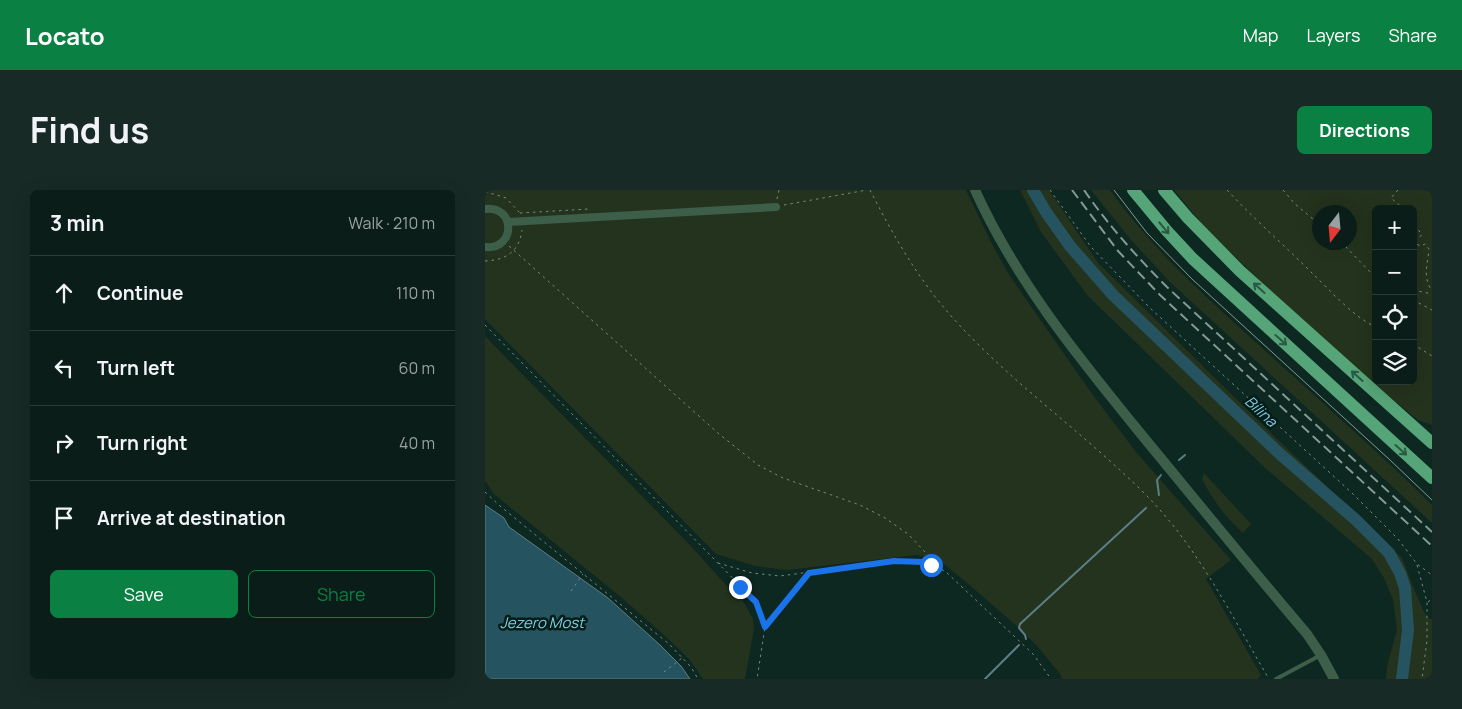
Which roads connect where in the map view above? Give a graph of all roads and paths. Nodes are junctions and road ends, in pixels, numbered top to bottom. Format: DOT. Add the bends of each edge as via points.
graph roads {
  1 [pos="779,190"];
  2 [pos="867,190"];
  3 [pos="870,190"];
  4 [pos="975,190"];
  5 [pos="1050,190"];
  6 [pos="1133,190"];
  7 [pos="1164,190"];
  8 [pos="1227,190"];
  9 [pos="1283,190"];
  10 [pos="1398,190"];
  11 [pos="485,192"];
  12 [pos="1399,205"];
  13 [pos="776,207"];
  14 [pos="485,209"];
  15 [pos="1312,218"];
  16 [pos="522,221"];
  17 [pos="508,222"];
  18 [pos="1417,228"];
  19 [pos="1417,239"];
  20 [pos="504,240"];
  21 [pos="1417,244"];
  22 [pos="485,247"];
  23 [pos="514,250"];
  24 [pos="1349,250"];
  25 [pos="485,261"];
  26 [pos="1372,274"];
  27 [pos="1432,290"];
  28 [pos="1417,291"];
  29 [pos="1432,294"];
  30 [pos="1417,302"];
  31 [pos="1432,310"];
  32 [pos="485,324"];
  33 [pos="1372,325"];
  34 [pos="487,327"];
  35 [pos="485,329"];
  36 [pos="1417,347"];
  37 [pos="1432,356"];
  38 [pos="1406,420"];
  39 [pos="1432,434"];
  40 [pos="1432,443"];
  41 [pos="1432,478"];
  42 [pos="485,492"];
  43 [pos="718,563"];
  44 [pos="1417,564"];
  45 [pos="931,565"];
  46 [pos="583,573"];
  47 [pos="809,573"];
  48 [pos="1432,575"];
  49 [pos="571,591"];
  50 [pos="1432,599"];
  51 [pos="1427,602"];
  52 [pos="765,627"];
  53 [pos="1321,655"];
  54 [pos="682,658"];
  55 [pos="664,672"];
  56 [pos="698,679"];
  57 [pos="757,679"];
  58 [pos="1051,679"];
  59 [pos="1269,679"];
  60 [pos="1276,679"];
  61 [pos="1334,679"];
  62 [pos="1422,679"];
  1 -- 13 [label="path"];
  2 -- 13 [label="path"];
  3 -- 59 [label="path" via="902,250 952,317 977,344 1146,495 1189,545"];
  4 -- 53 [label="street" via="1007,254 1074,350"];
  5 -- 44 [label="path" via="1091,247 1150,308 1353,494 1398,539"];
  6 -- 41 [label="highway, one-way" via="1193,259"];
  38 -- 7 [label="highway, one-way" via="1240,271"];
  8 -- 33 [label="path" via="1348,307"];
  9 -- 15 [label="path"];
  10 -- 12 [label="path" via="1391,198"];
  11 -- 16 [label="path" via="506,198 520,213"];
  13 -- 16 [label="street"];
  14 -- 17 [label="street" via="498,210"];
  16 -- 17 [label="street"];
  16 -- 23 [label="path" via="519,243"];
  17 -- 20 [label="street" via="509,230"];
  18 -- 19 [label="path" via="1422,234"];
  20 -- 22 [label="street" via="495,247"];
  20 -- 23 [label="path"];
  21 -- 27 [label="path" via="1425,244 1429,248 1427,284"];
  23 -- 25 [label="path" via="501,259"];
  23 -- 45 [label="path" via="748,458 768,471 860,505 885,518 908,534 927,554"];
  24 -- 26 [label="path"];
  28 -- 29 [label="path"];
  30 -- 31 [label="path"];
  32 -- 34 [label="path"];
  34 -- 35 [label="path"];
  34 -- 43 [label="path"];
  36 -- 37 [label="path"];
  38 -- 39 [label="lane"];
  38 -- 40 [label="highway"];
  42 -- 46 [label="path"];
  43 -- 47 [label="path" via="752,573 780,576"];
  43 -- 52 [label="path" via="756,602"];
  44 -- 48 [label="path"];
  44 -- 51 [label="path"];
  45 -- 47 [label="path" via="894,561"];
  45 -- 58 [label="path" via="945,571 993,616 1033,654"];
  46 -- 49 [label="path"];
  46 -- 54 [label="path"];
  47 -- 52 [label="path"];
  50 -- 51 [label="path"];
  51 -- 62 [label="path"];
  52 -- 57 [label="path"];
  53 -- 60 [label="lane"];
  53 -- 61 [label="street"];
  54 -- 55 [label="path"];
  54 -- 56 [label="path"];
}
